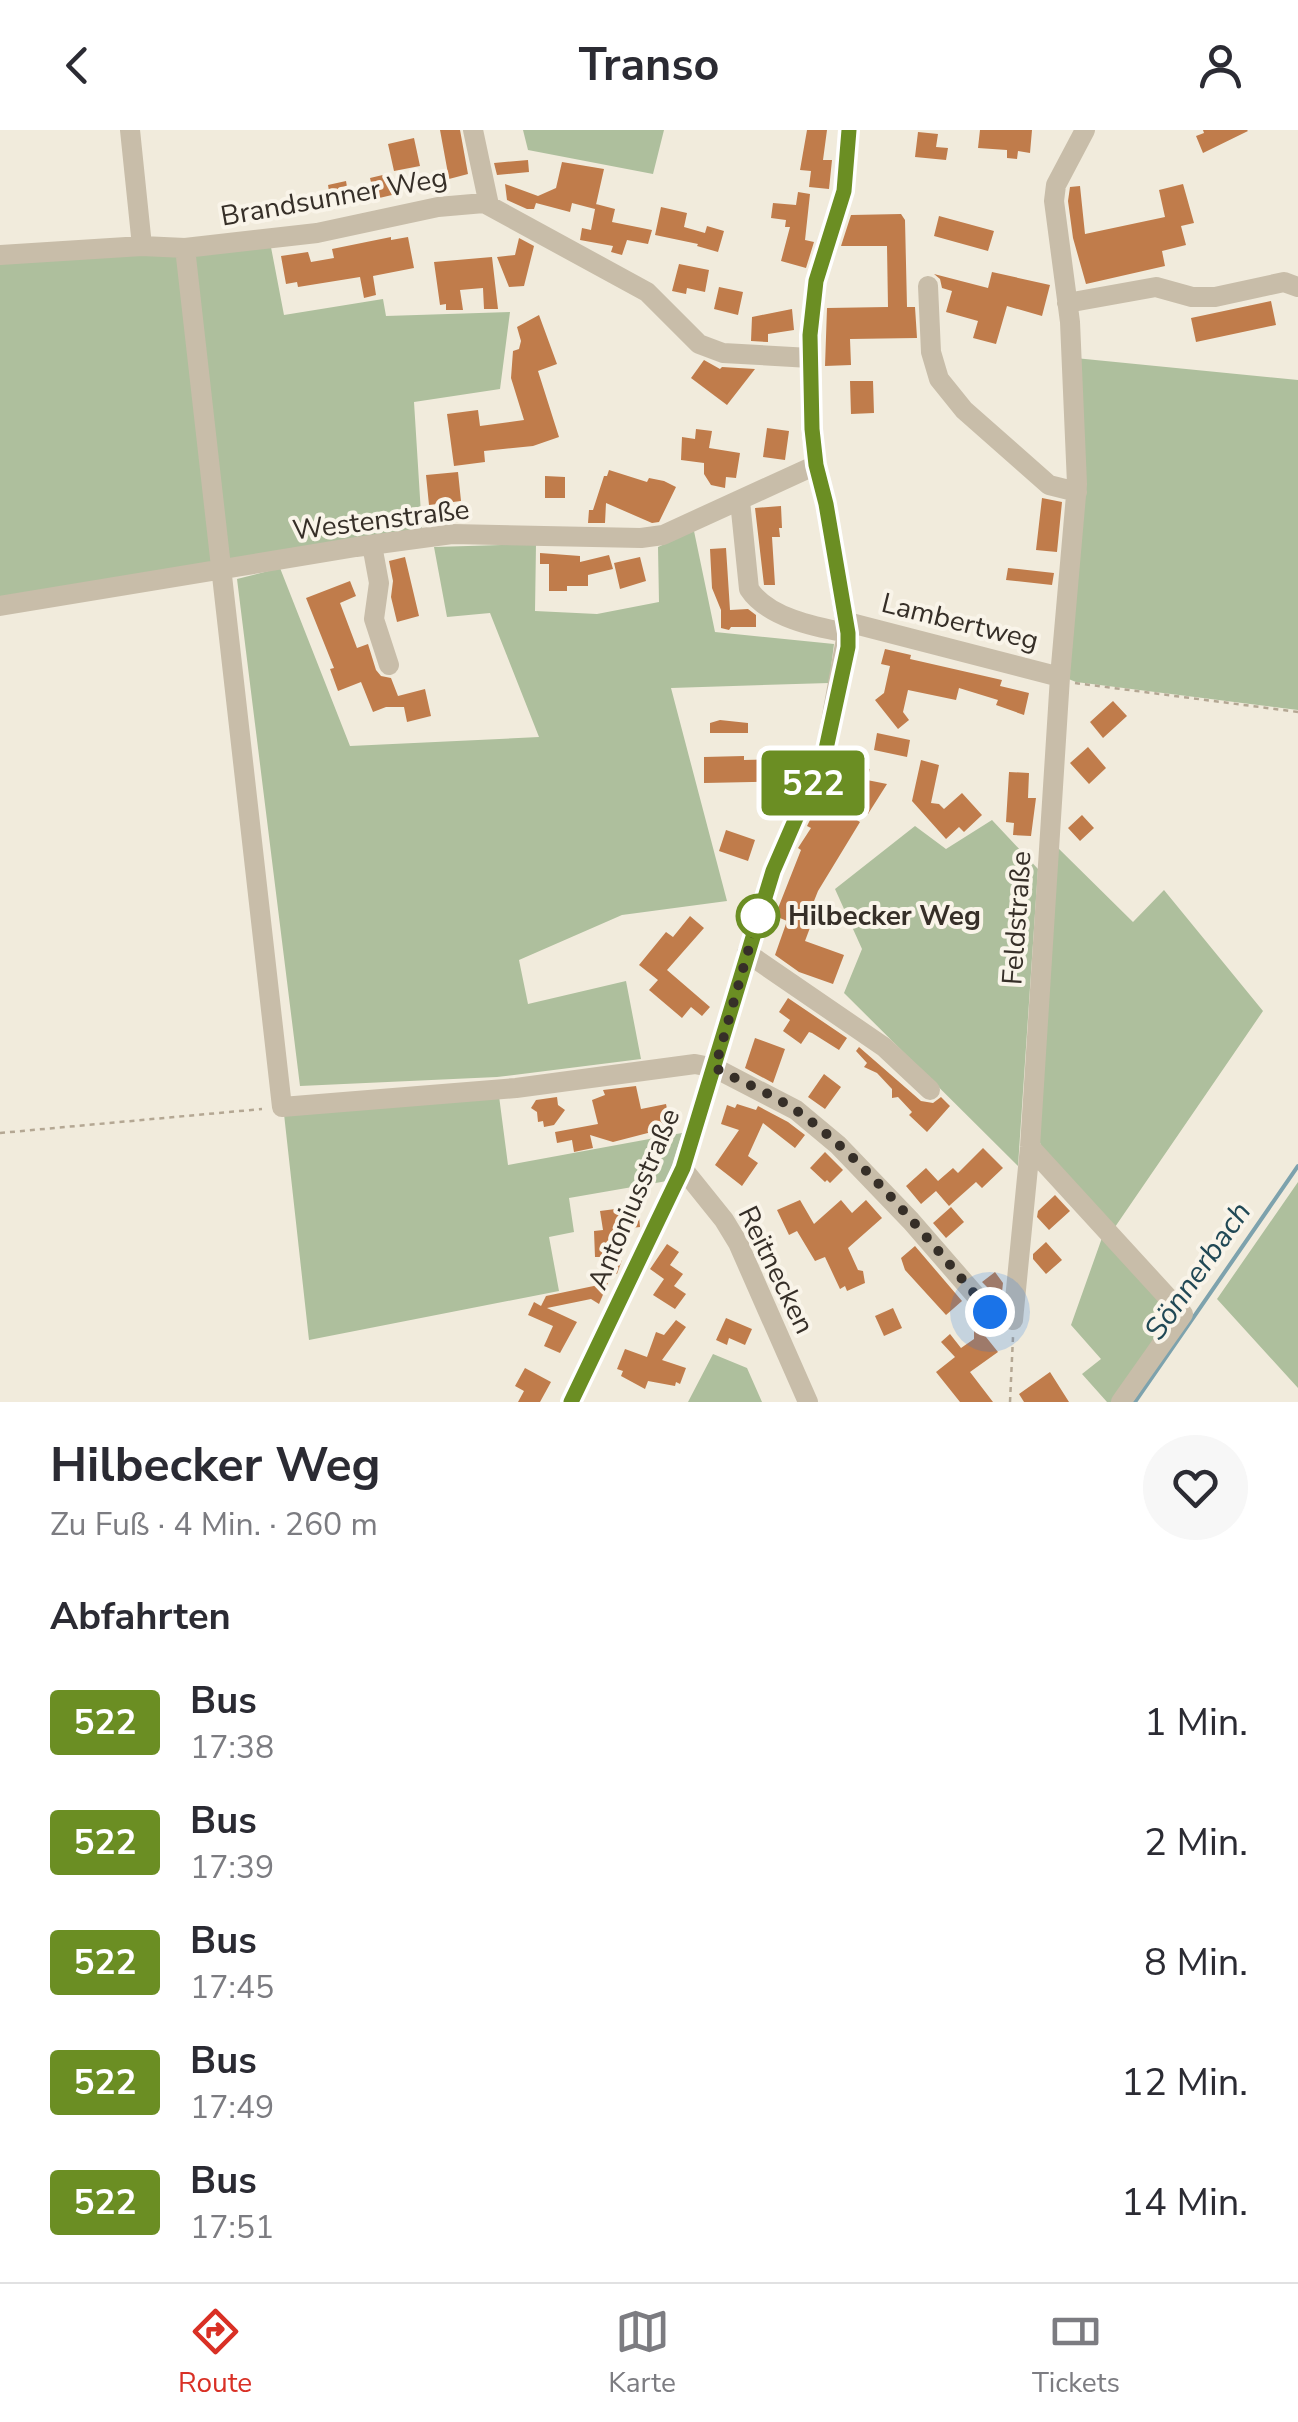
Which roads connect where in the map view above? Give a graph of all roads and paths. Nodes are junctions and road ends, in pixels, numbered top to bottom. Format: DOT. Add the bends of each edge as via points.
graph roads {
  1 [pos="130,130"];
  2 [pos="473,130"];
  3 [pos="849,130"];
  4 [pos="1085,130"];
  5 [pos="489,205"];
  6 [pos="142,246"];
  7 [pos="185,248"];
  8 [pos="0,255"];
  9 [pos="928,286"];
  10 [pos="1298,287"];
  11 [pos="1067,303"];
  12 [pos="810,358"];
  13 [pos="816,465"];
  14 [pos="1077,492"];
  15 [pos="740,501"];
  16 [pos="372,544"];
  17 [pos="220,569"];
  18 [pos="0,606"];
  19 [pos="847,627"];
  20 [pos="389,664"];
  21 [pos="1060,678"];
  22 [pos="1298,712"];
  23 [pos="747,953"];
  24 [pos="715,1068"];
  25 [pos="930,1090"];
  26 [pos="282,1107"];
  27 [pos="0,1132"];
  28 [pos="1030,1148"];
  29 [pos="683,1168"];
  30 [pos="1014,1320"];
  31 [pos="570,1402"];
  32 [pos="808,1402"];
  33 [pos="1010,1402"];
  34 [pos="1121,1402"];
  1 -- 6 [label="street"];
  2 -- 5 [label="street"];
  3 -- 12 [label="street, Antoniusstraße" via="844,191 816,281"];
  4 -- 11 [label="street, Feldstraße" via="1054,201"];
  5 -- 7 [label="street, Brandsunner Weg" via="468,202 317,233"];
  5 -- 12 [label="street, Brandsunner Weg" via="647,292 699,344"];
  6 -- 7 [label="street, Brandsunner Weg"];
  6 -- 8 [label="street, Brandsunner Weg"];
  7 -- 17 [label="street"];
  9 -- 14 [label="street" via="939,379 1049,485"];
  10 -- 11 [label="street" via="1284,282 1204,297 1156,287"];
  11 -- 14 [label="street, Feldstraße"];
  12 -- 13 [label="street, Antoniusstraße"];
  13 -- 15 [label="street, Westenstraße"];
  13 -- 19 [label="street, Antoniusstraße"];
  14 -- 21 [label="street, Feldstraße"];
  15 -- 16 [label="street, Westenstraße" via="642,538 452,534"];
  15 -- 19 [label="street, Lambertweg" via="754,598 782,614"];
  16 -- 17 [label="street, Westenstraße"];
  16 -- 20 [label="street" via="379,583 374,620"];
  17 -- 18 [label="street, Westenstraße"];
  17 -- 26 [label="street"];
  19 -- 21 [label="street, Lambertweg"];
  19 -- 23 [label="street, Antoniusstraße" via="826,749 773,871"];
  21 -- 22 [label="path"];
  21 -- 28 [label="street, Feldstraße"];
  23 -- 24 [label="street, Antoniusstraße"];
  23 -- 25 [label="street" via="884,1047"];
  24 -- 26 [label="street" via="695,1064 516,1088"];
  24 -- 29 [label="street, Antoniusstraße"];
  24 -- 30 [label="street" via="796,1110 838,1145 990,1312"];
  26 -- 27 [label="path"];
  28 -- 30 [label="street, Feldstraße"];
  28 -- 34 [label="street" via="1183,1314"];
  29 -- 31 [label="street, Antoniusstraße"];
  29 -- 32 [label="street, Reitnecken" via="738,1243"];
  30 -- 33 [label="path"];
}
